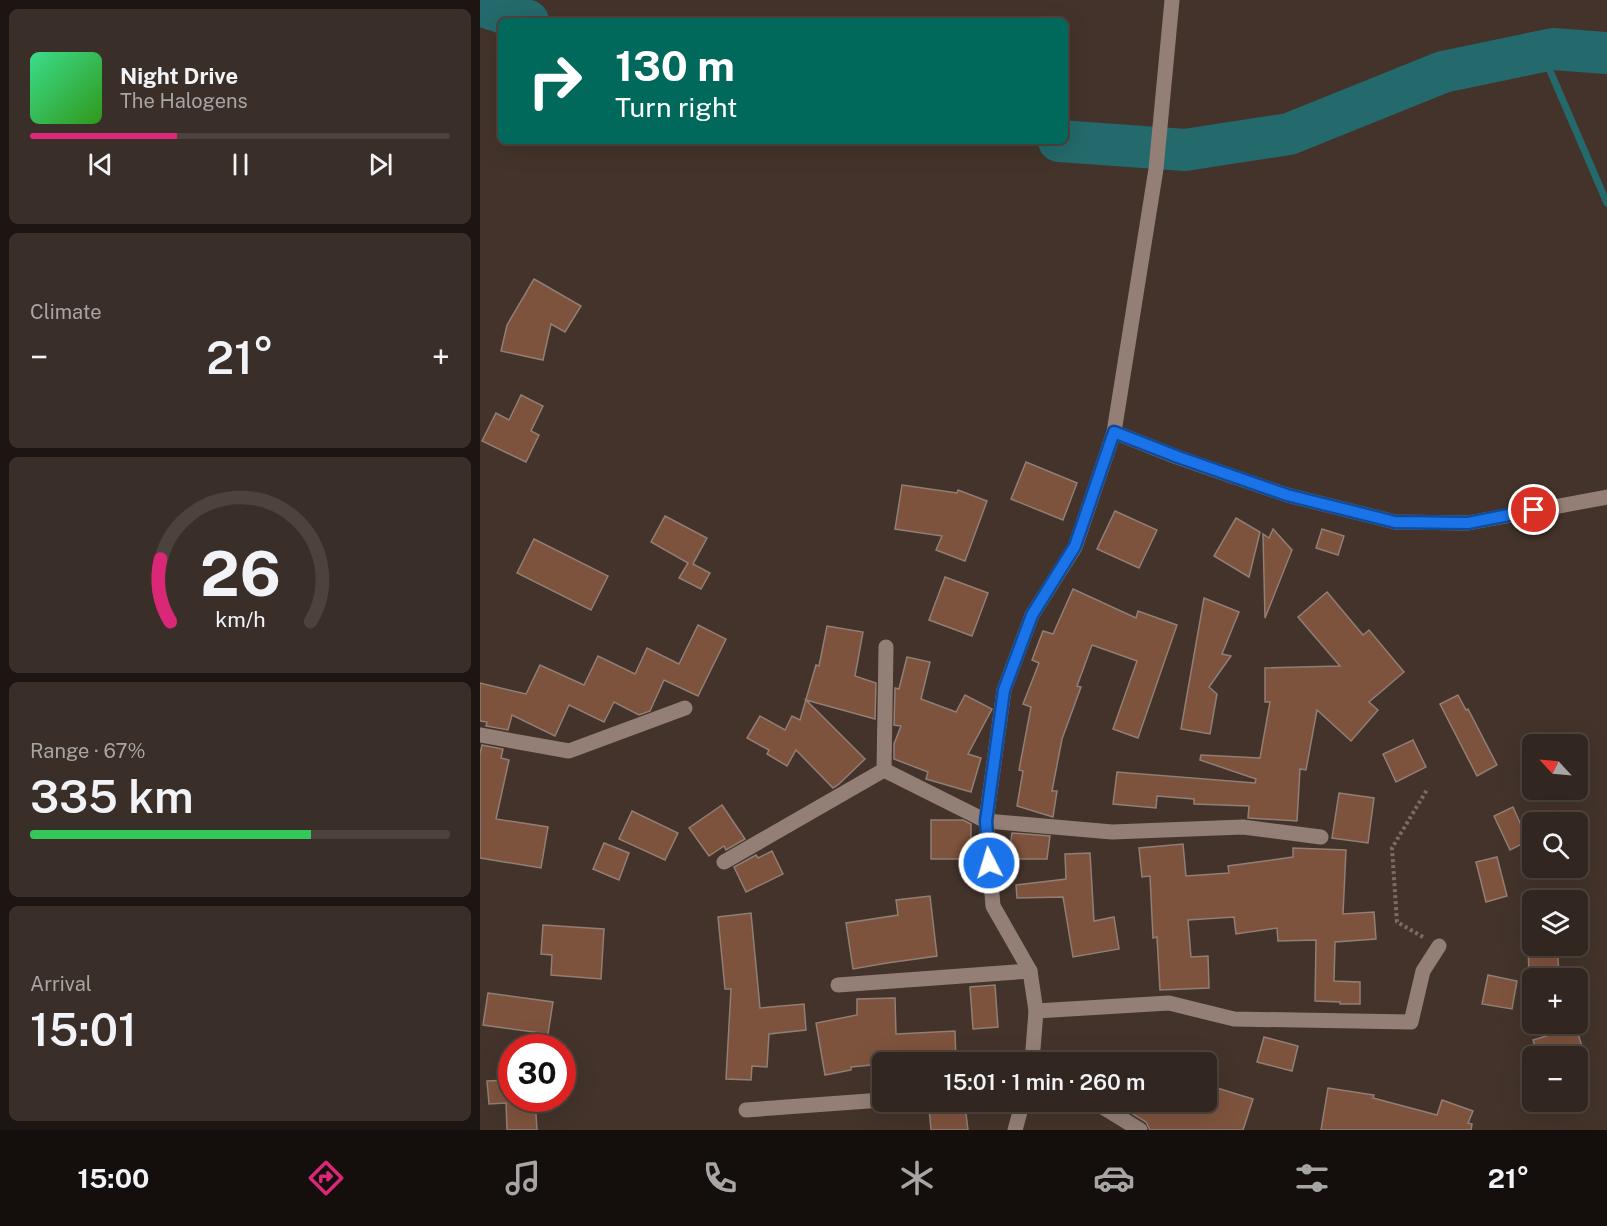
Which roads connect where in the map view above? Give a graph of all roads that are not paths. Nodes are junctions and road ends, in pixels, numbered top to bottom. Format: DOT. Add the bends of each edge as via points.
graph roads {
  1 [pos="1172,0"];
  2 [pos="1114,432"];
  3 [pos="1607,497"];
  4 [pos="886,647"];
  5 [pos="685,708"];
  6 [pos="480,735"];
  7 [pos="884,770"];
  8 [pos="986,821"];
  9 [pos="1321,837"];
  10 [pos="724,862"];
  11 [pos="1439,946"];
  12 [pos="1030,971"];
  13 [pos="838,985"];
  14 [pos="1036,1011"];
  15 [pos="1033,1052"];
  16 [pos="872,1101"];
  17 [pos="746,1110"];
  18 [pos="1020,1112"];
  19 [pos="1111,1112"];
  20 [pos="1015,1130"];
  21 [pos="1140,1130"];
  1 -- 2 [label="street" via="1156,169"];
  2 -- 3 [label="street" via="1287,495 1395,522 1468,523"];
  2 -- 8 [label="street" via="1075,546 1032,615 1004,690"];
  4 -- 7 [label="street"];
  5 -- 6 [label="street" via="569,751"];
  7 -- 8 [label="street"];
  7 -- 10 [label="street"];
  8 -- 9 [label="street" via="1112,832 1243,827"];
  8 -- 12 [label="street" via="993,906"];
  11 -- 14 [label="street" via="1423,971 1411,1022 1234,1019 1169,1003"];
  12 -- 13 [label="street"];
  12 -- 14 [label="street"];
  14 -- 15 [label="street"];
  16 -- 17 [label="street"];
  18 -- 20 [label="street"];
  19 -- 21 [label="street"];
}
